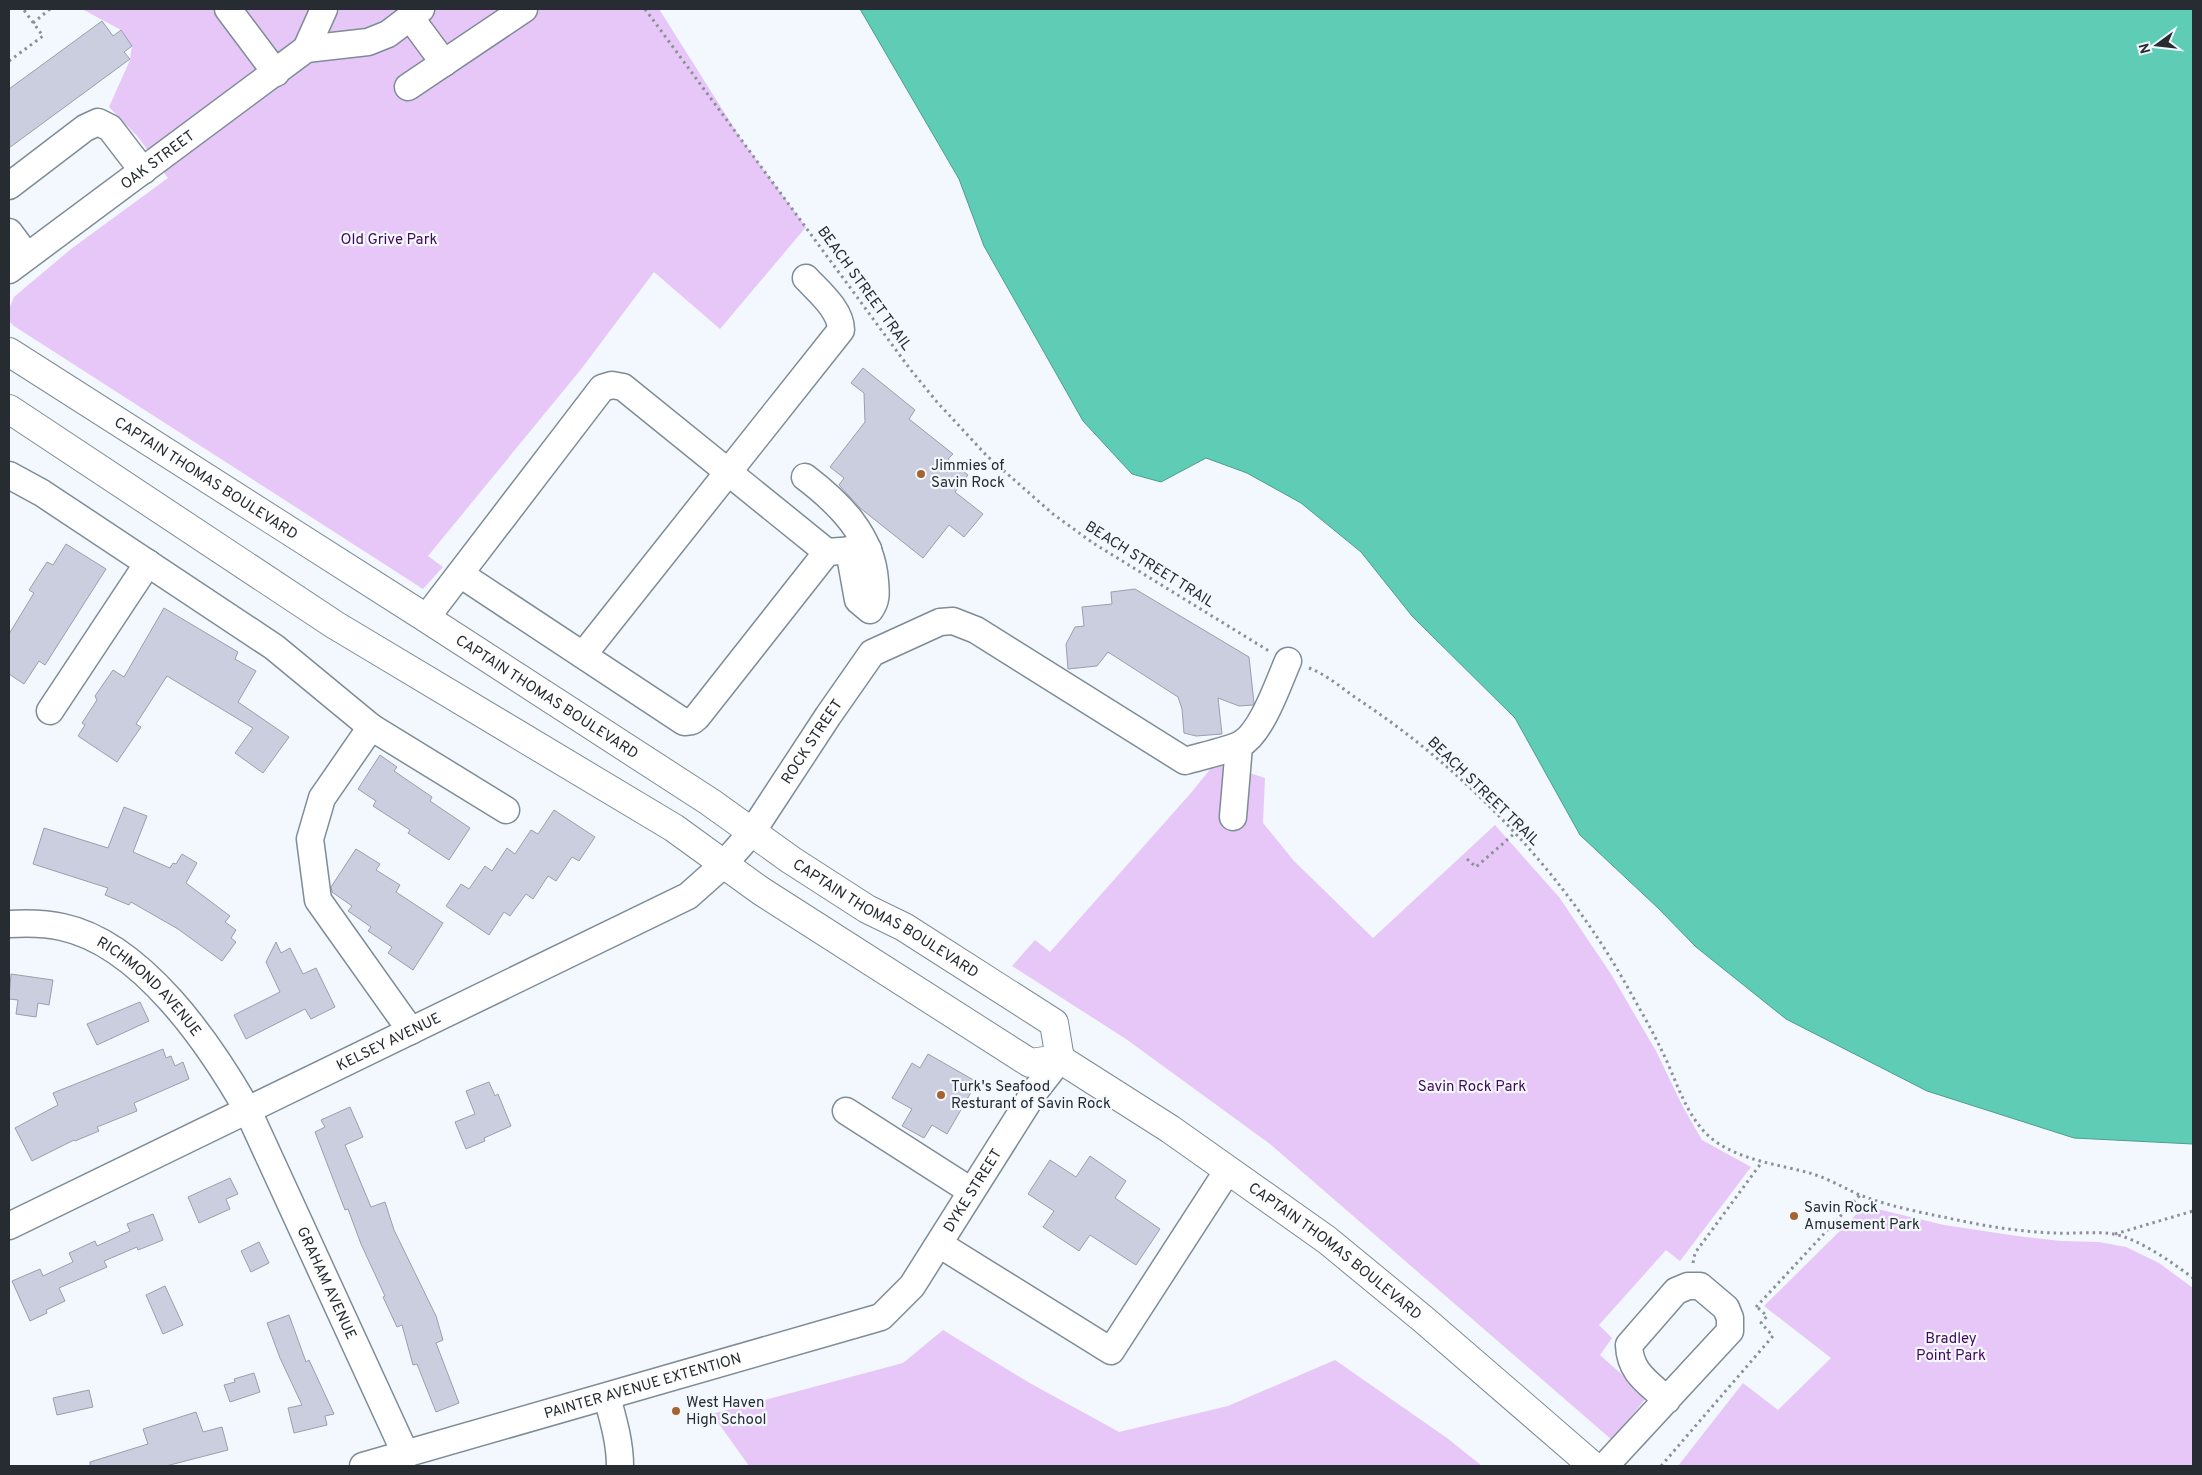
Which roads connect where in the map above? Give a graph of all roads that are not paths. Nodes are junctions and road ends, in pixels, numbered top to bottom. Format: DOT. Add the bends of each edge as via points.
graph roads {
  1 [pos="228,9"];
  2 [pos="324,9"];
  3 [pos="524,9"];
  4 [pos="416,13"];
  5 [pos="306,49"];
  6 [pos="444,63"];
  7 [pos="276,73"];
  8 [pos="408,87"];
  9 [pos="143,171"];
  10 [pos="9,186"];
  11 [pos="9,232"];
  12 [pos="18,263"];
  13 [pos="806,278"];
  14 [pos="9,352"];
  15 [pos="9,409"];
  16 [pos="727,472"];
  17 [pos="9,475"];
  18 [pos="805,477"];
  19 [pos="848,550"];
  20 [pos="148,563"];
  21 [pos="460,574"];
  22 [pos="426,618"];
  23 [pos="872,653"];
  24 [pos="583,655"];
  25 [pos="1288,661"];
  26 [pos="50,711"];
  27 [pos="371,727"];
  28 [pos="1239,746"];
  29 [pos="506,810"];
  30 [pos="1233,817"];
  31 [pos="752,832"];
  32 [pos="724,864"];
  33 [pos="9,924"];
  34 [pos="411,1031"];
  35 [pos="1060,1059"];
  36 [pos="248,1111"];
  37 [pos="846,1111"];
  38 [pos="1228,1170"];
  39 [pos="971,1191"];
  40 [pos="9,1226"];
  41 [pos="938,1244"];
  42 [pos="881,1317"];
  43 [pos="607,1397"];
  44 [pos="1667,1400"];
  45 [pos="406,1455"];
  46 [pos="362,1466"];
  47 [pos="620,1466"];
  48 [pos="1593,1466"];
  49 [pos="1605,1466"];
  1 -- 7 [label="street"];
  2 -- 5 [label="street, OAK STREET"];
  3 -- 6 [label="street"];
  4 -- 5 [label="street" via="388,34 368,42"];
  4 -- 6 [label="street"];
  5 -- 7 [label="street, OAK STREET"];
  6 -- 8 [label="street"];
  7 -- 9 [label="street, OAK STREET"];
  9 -- 10 [label="street" via="110,128 98,122 85,128"];
  9 -- 12 [label="street, OAK STREET"];
  11 -- 12 [label="street"];
  13 -- 16 [label="street" via="835,311 841,320 841,330"];
  14 -- 22 [label="main road, CAPTAIN THOMAS BOULEVARD"];
  15 -- 32 [label="main road" via="334,625 674,828"];
  16 -- 19 [label="street"];
  16 -- 21 [label="street" via="623,387 612,385 602,388"];
  16 -- 24 [label="street"];
  17 -- 20 [label="street"];
  18 -- 19 [label="street" via="848,516"];
  19 -- 23 [label="street" via="875,576 877,599 870,610"];
  19 -- 24 [label="street" via="692,721 684,722"];
  20 -- 26 [label="street"];
  20 -- 27 [label="street" via="274,647"];
  21 -- 22 [label="street"];
  21 -- 24 [label="street"];
  22 -- 31 [label="main road, CAPTAIN THOMAS BOULEVARD"];
  23 -- 28 [label="street" via="940,622 958,623 983,634 1185,761"];
  23 -- 31 [label="street, ROCK STREET"];
  25 -- 28 [label="street" via="1257,727"];
  27 -- 29 [label="street"];
  27 -- 34 [label="street" via="322,798 310,839 318,900"];
  28 -- 30 [label="street"];
  31 -- 32 [label="street, KELSEY AVENUE"];
  31 -- 35 [label="main road, CAPTAIN THOMAS BOULEVARD" via="867,909 904,927 1054,1023"];
  32 -- 34 [label="street, KELSEY AVENUE" via="688,896"];
  32 -- 35 [label="main road" via="1030,1063"];
  33 -- 36 [label="street, RICHMOND AVENUE" via="63,927 97,940 129,962 164,992 195,1029"];
  34 -- 36 [label="street, KELSEY AVENUE"];
  35 -- 38 [label="main road, CAPTAIN THOMAS BOULEVARD"];
  35 -- 39 [label="street, DYKE STREET" via="1034,1091"];
  36 -- 40 [label="street, KELSEY AVENUE"];
  36 -- 45 [label="street, GRAHAM AVENUE"];
  37 -- 39 [label="street"];
  38 -- 41 [label="street" via="1111,1351"];
  38 -- 48 [label="main road, CAPTAIN THOMAS BOULEVARD" via="1375,1278"];
  39 -- 41 [label="street, DYKE STREET"];
  41 -- 42 [label="street, DYKE STREET" via="912,1286"];
  42 -- 43 [label="street, PAINTER AVENUE EXTENTION"];
  43 -- 45 [label="street, PAINTER AVENUE EXTENTION"];
  43 -- 47 [label="street"];
  44 -- 44 [label="street" via="1730,1331 1726,1308 1700,1286 1676,1291 1629,1345 1629,1359 1634,1370"];
  44 -- 49 [label="street"];
  45 -- 46 [label="street, PAINTER AVENUE EXTENTION"];
}
